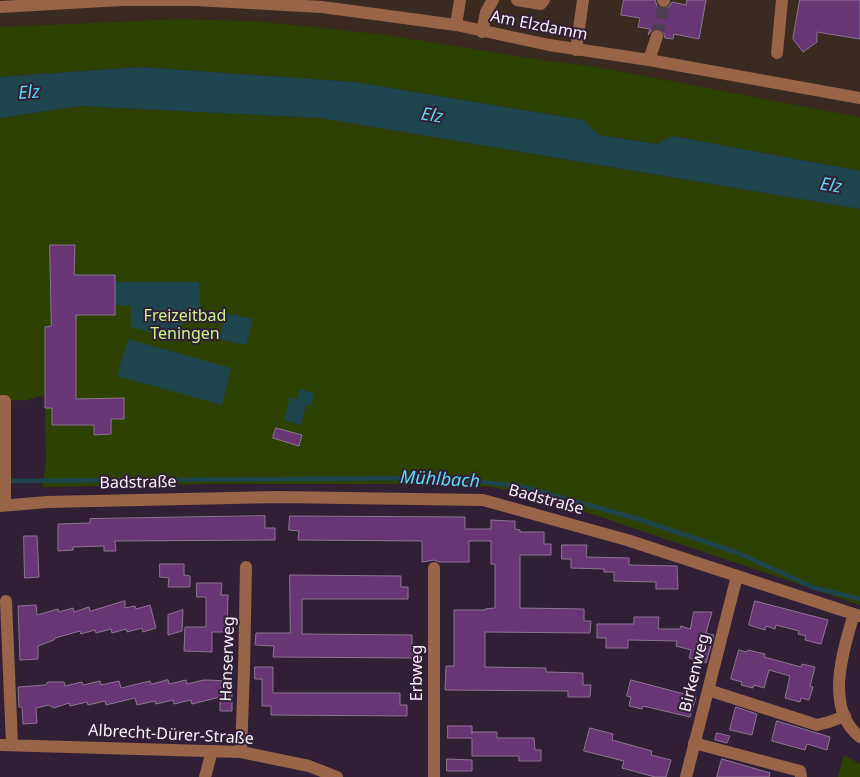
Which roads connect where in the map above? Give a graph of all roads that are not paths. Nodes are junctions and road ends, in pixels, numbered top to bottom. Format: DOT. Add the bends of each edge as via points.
graph roads {
  1 [pos="460,0"];
  2 [pos="492,0"];
  3 [pos="517,0"];
  4 [pos="544,0"];
  5 [pos="583,0"];
  6 [pos="782,0"];
  7 [pos="322,4"];
  8 [pos="0,7"];
  9 [pos="456,25"];
  10 [pos="482,32"];
  11 [pos="657,36"];
  12 [pos="576,50"];
  13 [pos="777,52"];
  14 [pos="649,60"];
  15 [pos="860,98"];
  16 [pos="0,401"];
  17 [pos="3,506"];
  18 [pos="246,566"];
  19 [pos="434,568"];
  20 [pos="737,576"];
  21 [pos="6,601"];
  22 [pos="857,615"];
  23 [pos="708,690"];
  24 [pos="845,716"];
  25 [pos="860,737"];
  26 [pos="694,743"];
  27 [pos="6,745"];
  28 [pos="212,751"];
  29 [pos="241,752"];
  30 [pos="205,777"];
  31 [pos="338,777"];
  32 [pos="434,777"];
  33 [pos="686,777"];
  34 [pos="801,777"];
  1 -- 9 [label="street"];
  2 -- 10 [label="street"];
  3 -- 4 [label="street" via="541,4"];
  5 -- 12 [label="street"];
  6 -- 13 [label="street"];
  7 -- 8 [label="street, Am Elzdamm" via="122,0"];
  7 -- 9 [label="street, Am Elzdamm"];
  9 -- 10 [label="street, Am Elzdamm"];
  10 -- 12 [label="street, Am Elzdamm"];
  11 -- 14 [label="street"];
  12 -- 14 [label="street, Am Elzdamm"];
  14 -- 15 [label="street, Am Elzdamm"];
  16 -- 17 [label="street" via="5,401 6,491"];
  17 -- 20 [label="street, Badstraße" via="47,502 277,497 484,500 612,535"];
  18 -- 29 [label="street, Hanserweg"];
  19 -- 32 [label="street, Erbweg"];
  20 -- 22 [label="street, Badstraße"];
  20 -- 23 [label="street, Birkenweg"];
  21 -- 27 [label="street"];
  22 -- 24 [label="street" via="847,637 839,674 838,692"];
  23 -- 24 [label="street" via="817,725"];
  23 -- 26 [label="street, Birkenweg"];
  24 -- 25 [label="street" via="852,731"];
  26 -- 33 [label="street, Birkenweg"];
  26 -- 34 [label="street" via="800,770"];
  27 -- 28 [label="street, Albrecht-Dürer-Straße"];
  28 -- 29 [label="street, Albrecht-Dürer-Straße"];
  28 -- 30 [label="street"];
  29 -- 31 [label="street, Albrecht-Dürer-Straße" via="308,766"];
}
